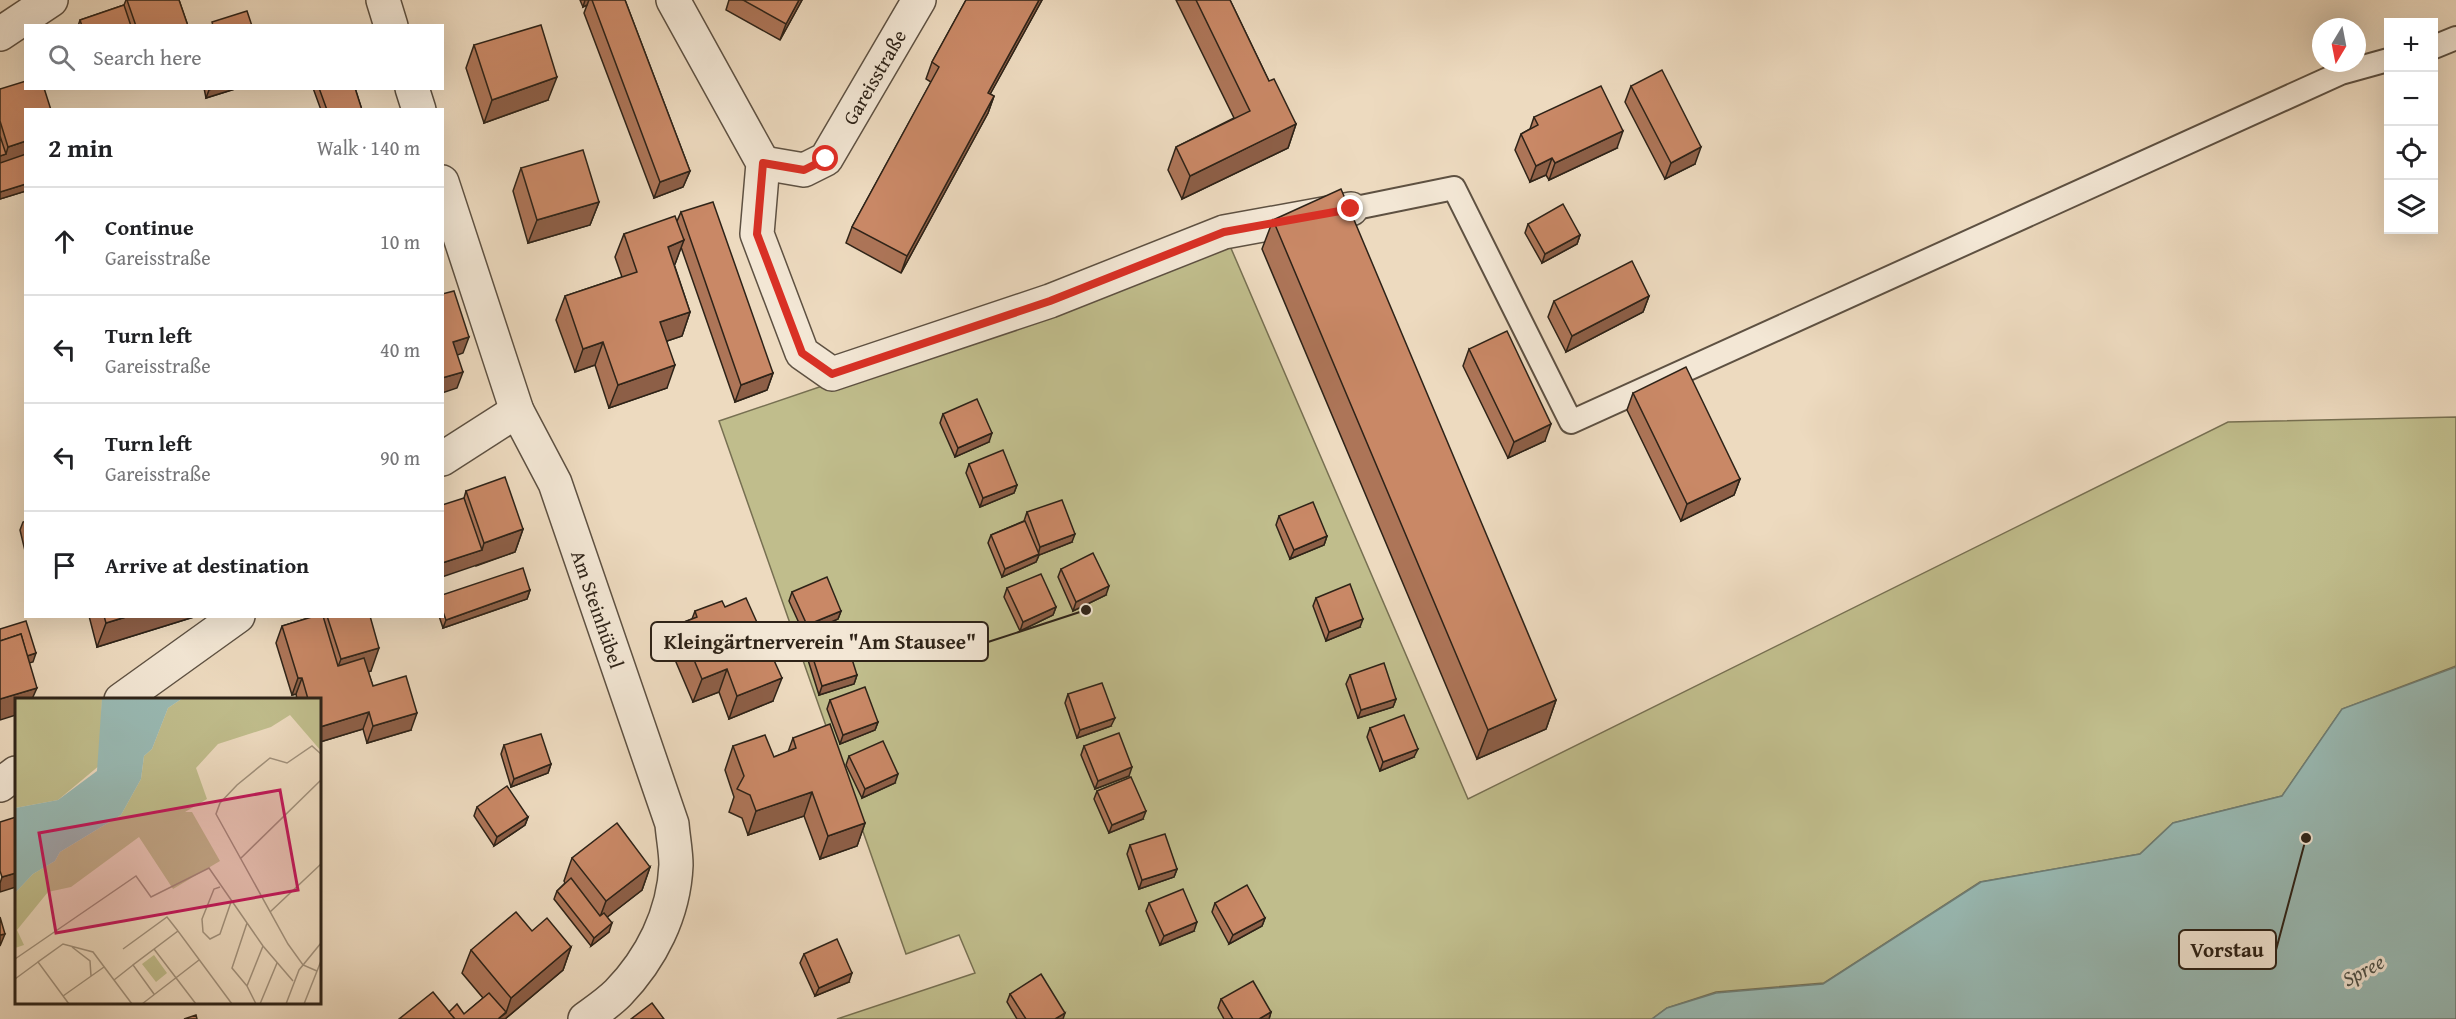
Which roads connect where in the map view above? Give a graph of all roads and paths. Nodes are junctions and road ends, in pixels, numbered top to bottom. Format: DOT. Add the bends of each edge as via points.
graph roads {
  1 [pos="51,0"];
  2 [pos="383,0"];
  3 [pos="674,0"];
  4 [pos="919,0"];
  5 [pos="390,24"];
  6 [pos="0,34"];
  7 [pos="2456,38"];
  8 [pos="2438,45"];
  9 [pos="2384,61"];
  10 [pos="413,90"];
  11 [pos="418,108"];
  12 [pos="763,163"];
  13 [pos="444,188"];
  14 [pos="1351,209"];
  15 [pos="517,411"];
  16 [pos="444,458"];
  17 [pos="235,618"];
  18 [pos="122,698"];
  19 [pos="15,774"];
  20 [pos="0,785"];
  21 [pos="585,1019"];
  1 -- 6 [label="street"];
  2 -- 5 [label="street"];
  3 -- 12 [label="street"];
  4 -- 12 [label="street, Gareisstraße" via="826,159 804,170"];
  7 -- 8 [label="lane"];
  9 -- 14 [label="lane" via="2341,73 1571,422 1454,188"];
  10 -- 11 [label="street"];
  12 -- 14 [label="street" via="757,234 802,353 832,374 1050,301 1224,232"];
  13 -- 15 [label="street, Am Steinhübel"];
  15 -- 16 [label="street"];
  15 -- 21 [label="street, Am Steinhübel" via="555,483 672,824 676,865 663,928 646,958 617,994"];
  17 -- 18 [label="street"];
  19 -- 20 [label="street"];
}
